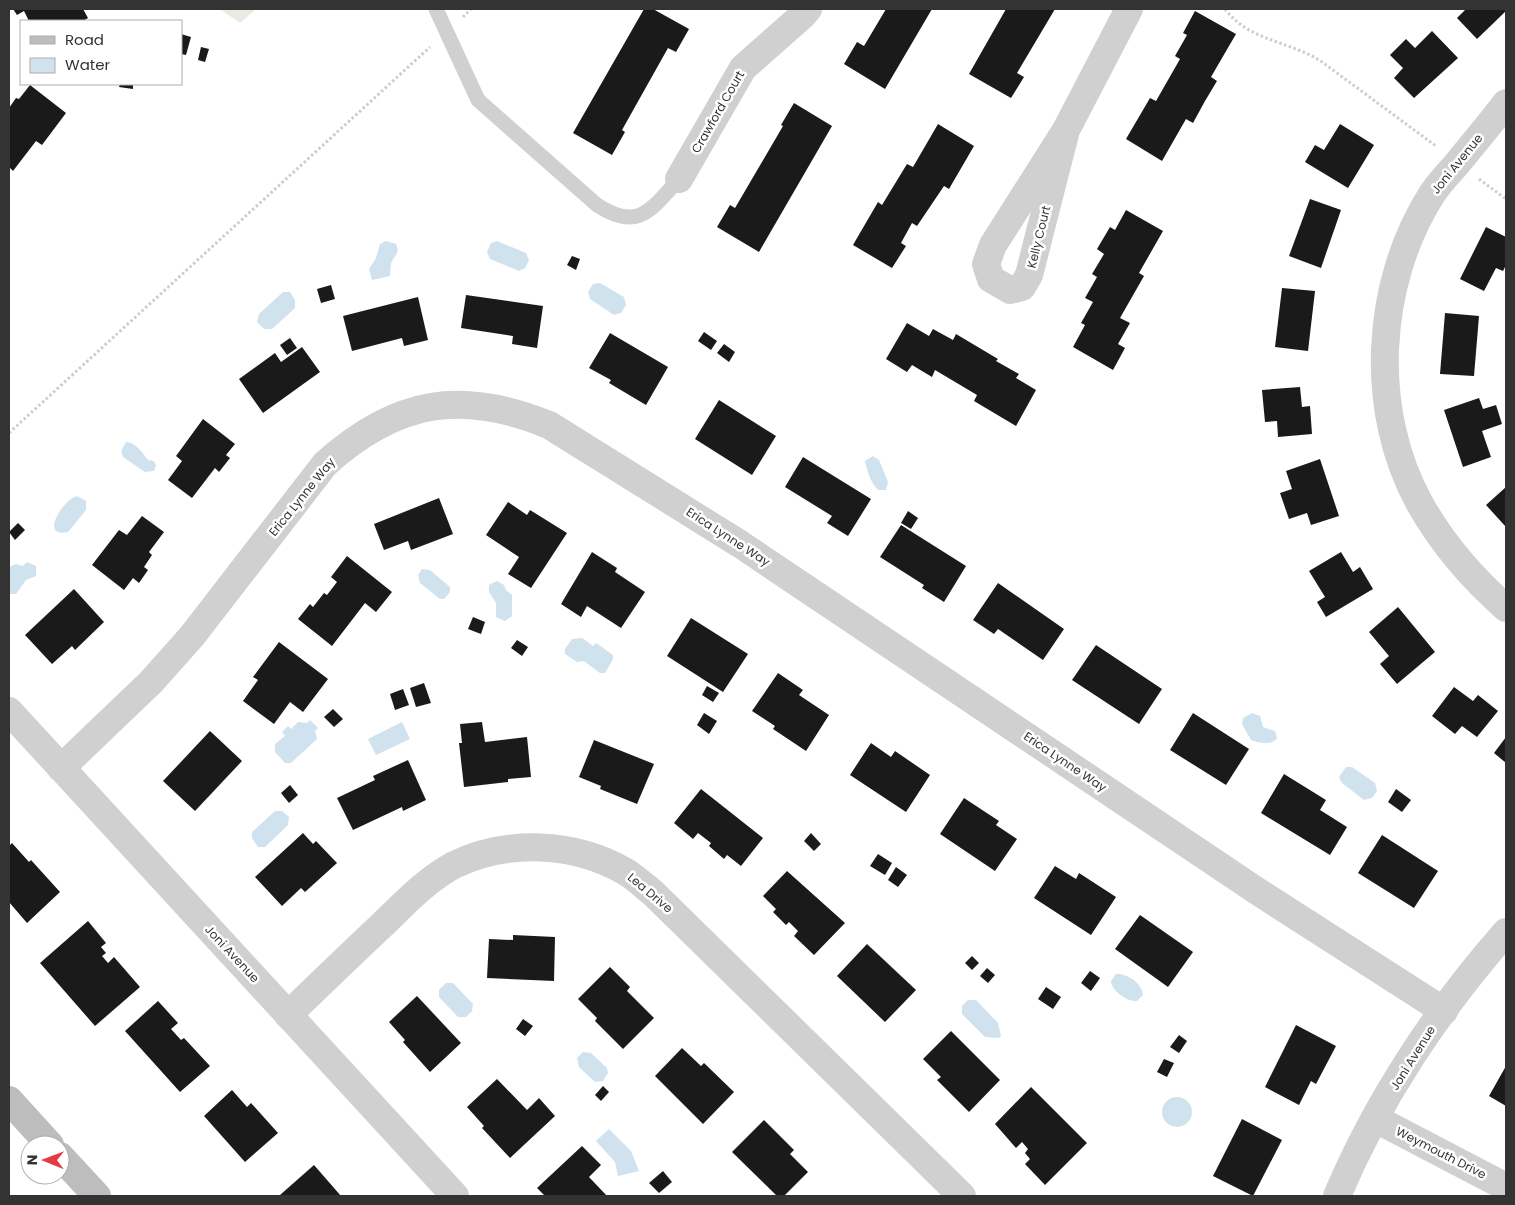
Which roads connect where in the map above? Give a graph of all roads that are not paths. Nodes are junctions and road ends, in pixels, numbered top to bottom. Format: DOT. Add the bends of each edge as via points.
graph roads {
  1 [pos="436,9"];
  2 [pos="808,9"];
  3 [pos="1129,9"];
  4 [pos="1506,103"];
  5 [pos="1066,130"];
  6 [pos="679,180"];
  7 [pos="1506,608"];
  8 [pos="9,711"];
  9 [pos="61,768"];
  10 [pos="1506,932"];
  11 [pos="1444,1011"];
  12 [pos="288,1015"];
  13 [pos="9,1100"];
  14 [pos="1376,1119"];
  15 [pos="41,1135"];
  16 [pos="70,1167"];
  17 [pos="1506,1187"];
  18 [pos="97,1196"];
  19 [pos="455,1196"];
  20 [pos="962,1196"];
  21 [pos="1337,1196"];
  1 -- 6 [label="lane" via="478,100 604,210 616,217 642,214 651,210"];
  2 -- 6 [label="street, Crawford Court" via="743,68"];
  3 -- 5 [label="street, Kelly Court"];
  4 -- 7 [label="street, Joni Avenue" via="1433,193 1412,232 1396,278 1387,327 1385,371 1390,415 1400,457 1419,503 1466,570"];
  5 -- 5 [label="street, Kelly Court" via="992,245 986,264 991,279 1010,290 1022,287 1029,275"];
  8 -- 9 [label="street, Joni Avenue"];
  9 -- 11 [label="street, Erica Lynne Way" via="151,682 325,464 349,442 380,423 413,410 445,404 481,404 516,411 549,425 740,544 1257,891"];
  9 -- 12 [label="street, Joni Avenue"];
  10 -- 11 [label="street, Joni Avenue"];
  11 -- 14 [label="street, Joni Avenue"];
  12 -- 19 [label="street, Joni Avenue"];
  12 -- 20 [label="street, Lea Drive" via="426,884 455,865 490,852 524,847 559,848 595,858 626,872 654,892"];
  13 -- 15 [label="street"];
  14 -- 17 [label="street, Weymouth Drive"];
  14 -- 21 [label="street, Joni Avenue"];
  16 -- 18 [label="street"];
}
